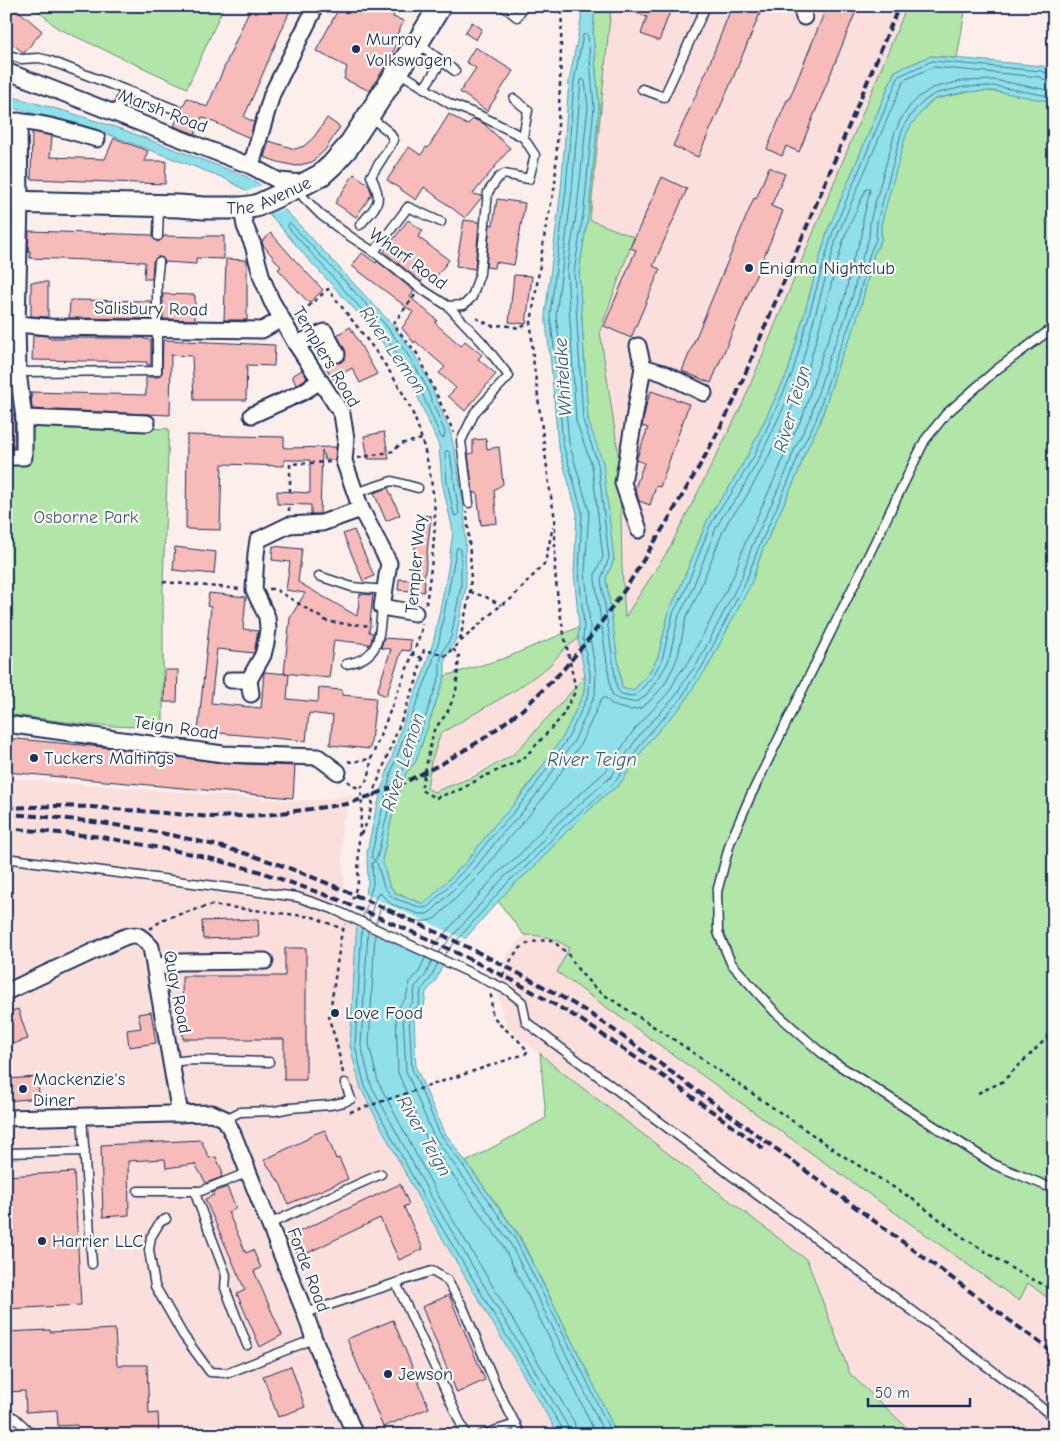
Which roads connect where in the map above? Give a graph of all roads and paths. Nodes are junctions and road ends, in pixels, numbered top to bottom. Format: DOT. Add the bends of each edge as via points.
graph roads {
  1 [pos="440,6"];
  2 [pos="503,6"];
  3 [pos="524,6"];
  4 [pos="562,6"];
  5 [pos="706,6"];
  6 [pos="312,14"];
  7 [pos="418,42"];
  8 [pos="6,54"];
  9 [pos="442,61"];
  10 [pos="6,70"];
  11 [pos="398,71"];
  12 [pos="455,71"];
  13 [pos="424,88"];
  14 [pos="642,89"];
  15 [pos="124,90"];
  16 [pos="514,99"];
  17 [pos="177,110"];
  18 [pos="115,113"];
  19 [pos="369,116"];
  20 [pos="13,121"];
  21 [pos="523,137"];
  22 [pos="97,139"];
  23 [pos="250,166"];
  24 [pos="301,185"];
  25 [pos="13,202"];
  26 [pos="257,204"];
  27 [pos="159,206"];
  28 [pos="441,222"];
  29 [pos="360,226"];
  30 [pos="158,236"];
  31 [pos="374,252"];
  32 [pos="159,262"];
  33 [pos="420,288"];
  34 [pos="464,305"];
  35 [pos="448,306"];
  36 [pos="282,319"];
  37 [pos="531,323"];
  38 [pos="17,324"];
  39 [pos="1054,327"];
  40 [pos="158,328"];
  41 [pos="296,344"];
  42 [pos="638,346"];
  43 [pos="337,354"];
  44 [pos="643,367"];
  45 [pos="18,372"];
  46 [pos="320,381"];
  47 [pos="704,393"];
  48 [pos="252,415"];
  49 [pos="24,418"];
  50 [pos="148,423"];
  51 [pos="454,438"];
  52 [pos="422,440"];
  53 [pos="6,457"];
  54 [pos="344,461"];
  55 [pos="418,488"];
  56 [pos="290,492"];
  57 [pos="356,493"];
  58 [pos="468,506"];
  59 [pos="361,509"];
  60 [pos="555,519"];
  61 [pos="639,530"];
  62 [pos="319,576"];
  63 [pos="163,582"];
  64 [pos="254,590"];
  65 [pos="385,590"];
  66 [pos="470,592"];
  67 [pos="501,605"];
  68 [pos="382,607"];
  69 [pos="421,614"];
  70 [pos="380,626"];
  71 [pos="460,642"];
  72 [pos="453,649"];
  73 [pos="411,654"];
  74 [pos="422,658"];
  75 [pos="346,664"];
  76 [pos="231,680"];
  77 [pos="6,724"];
  78 [pos="338,772"];
  79 [pos="359,835"];
  80 [pos="6,859"];
  81 [pos="349,910"];
  82 [pos="346,920"];
  83 [pos="343,929"];
  84 [pos="140,936"];
  85 [pos="266,961"];
  86 [pos="155,967"];
  87 [pos="500,980"];
  88 [pos="496,989"];
  89 [pos="6,992"];
  90 [pos="1054,1031"];
  91 [pos="171,1062"];
  92 [pos="269,1062"];
  93 [pos="345,1083"];
  94 [pos="978,1093"];
  95 [pos="180,1114"];
  96 [pos="346,1114"];
  97 [pos="82,1116"];
  98 [pos="6,1118"];
  99 [pos="225,1120"];
  100 [pos="85,1151"];
  101 [pos="6,1153"];
  102 [pos="248,1172"];
  103 [pos="381,1174"];
  104 [pos="1054,1189"];
  105 [pos="138,1191"];
  106 [pos="196,1191"];
  107 [pos="166,1219"];
  108 [pos="269,1224"];
  109 [pos="92,1264"];
  110 [pos="396,1283"];
  111 [pos="1054,1290"];
  112 [pos="305,1313"];
  113 [pos="314,1339"];
  114 [pos="247,1345"];
  115 [pos="6,1413"];
  116 [pos="1054,1418"];
  117 [pos="516,1424"];
  118 [pos="33,1435"];
  119 [pos="355,1435"];
  120 [pos="466,1435"];
  121 [pos="481,1435"];
  122 [pos="521,1435"];
  1 -- 7 [label="main road, The Avenue"];
  2 -- 3 [label="lane" via="517,17"];
  4 -- 37 [label="path" via="555,185"];
  5 -- 14 [label="lane" via="664,97"];
  6 -- 23 [label="street" via="272,94"];
  7 -- 9 [label="lane"];
  7 -- 11 [label="main road, The Avenue"];
  8 -- 15 [label="lane" via="21,59 48,60"];
  9 -- 12 [label="lane"];
  9 -- 13 [label="lane"];
  10 -- 18 [label="street, Marsh Road"];
  11 -- 13 [label="lane"];
  11 -- 19 [label="main road, The Avenue"];
  13 -- 21 [label="lane" via="450,104"];
  15 -- 17 [label="lane"];
  15 -- 18 [label="lane"];
  16 -- 21 [label="lane" via="528,110"];
  18 -- 23 [label="street, Marsh Road"];
  19 -- 24 [label="main road, The Avenue" via="332,165"];
  19 -- 29 [label="lane" via="394,140 371,176 378,190 378,204"];
  20 -- 22 [label="street" via="57,127"];
  20 -- 25 [label="street"];
  21 -- 34 [label="lane, Wharf Road" via="535,155 529,179 504,174 488,192 480,273 472,297"];
  23 -- 24 [label="street, Marsh Road" via="279,181"];
  24 -- 26 [label="main road, The Avenue"];
  24 -- 31 [label="lane, Wharf Road" via="304,198 321,215"];
  25 -- 27 [label="main road, The Avenue"];
  25 -- 38 [label="street"];
  26 -- 27 [label="main road, The Avenue"];
  26 -- 36 [label="street, Templers Road" via="245,226 262,278"];
  27 -- 30 [label="lane"];
  28 -- 31 [label="lane" via="408,207"];
  31 -- 33 [label="lane, Wharf Road"];
  32 -- 40 [label="lane"];
  33 -- 35 [label="lane, Wharf Road"];
  33 -- 51 [label="path" via="393,324 419,356"];
  34 -- 35 [label="lane, Wharf Road"];
  34 -- 37 [label="path" via="476,319 492,326 519,328"];
  35 -- 58 [label="lane" via="509,376 475,412 462,441"];
  36 -- 40 [label="street, Salisbury Road" via="262,330"];
  36 -- 41 [label="street, Templers Road"];
  36 -- 52 [label="path, Templer Way" via="301,313 328,289 388,369 410,405"];
  37 -- 60 [label="path"];
  38 -- 40 [label="street, Salisbury Road"];
  38 -- 45 [label="street"];
  39 -- 104 [label="lane" via="996,370 946,414 925,440 750,797 730,843 717,892 718,932 731,963 775,1012 826,1057 995,1165"];
  40 -- 45 [label="lane" via="157,370"];
  41 -- 43 [label="street" via="325,332"];
  41 -- 46 [label="street, Templers Road"];
  42 -- 44 [label="street"];
  44 -- 47 [label="street"];
  44 -- 61 [label="street" via="623,483"];
  45 -- 49 [label="street"];
  46 -- 48 [label="street" via="304,392"];
  46 -- 54 [label="street, Templers Road" via="342,414 346,439"];
  49 -- 50 [label="street"];
  49 -- 53 [label="street" via="24,457"];
  52 -- 54 [label="path" via="400,444 394,451"];
  52 -- 69 [label="path, Templer Way" via="434,520 431,568"];
  54 -- 56 [label="path" via="290,464"];
  54 -- 57 [label="street, Templers Road"];
  55 -- 57 [label="lane" via="392,481"];
  57 -- 59 [label="street, Templers Road"];
  58 -- 66 [label="path"];
  59 -- 64 [label="street" via="322,523 289,525 253,535 256,554"];
  59 -- 65 [label="street, Templers Road" via="388,563"];
  60 -- 67 [label="path" via="546,563"];
  60 -- 72 [label="path" via="558,601 576,690 561,718 523,759 435,798 421,790 434,730 447,713 456,692 459,656"];
  62 -- 65 [label="lane" via="352,587"];
  63 -- 64 [label="path"];
  64 -- 70 [label="path" via="275,589 328,622"];
  64 -- 76 [label="street" via="267,617 266,643 250,687"];
  65 -- 68 [label="street, Templers Road"];
  66 -- 67 [label="path"];
  66 -- 71 [label="path"];
  67 -- 71 [label="path"];
  68 -- 69 [label="street"];
  68 -- 70 [label="lane"];
  69 -- 73 [label="path, Templer Way" via="421,633"];
  70 -- 75 [label="lane" via="373,650 357,662"];
  71 -- 72 [label="path"];
  72 -- 74 [label="path" via="448,656 424,650"];
  73 -- 74 [label="path"];
  73 -- 79 [label="path, Templer Way" via="370,759 369,777 362,788"];
  74 -- 79 [label="path" via="376,786 368,820"];
  77 -- 78 [label="street, Teign Road" via="223,754 318,758"];
  79 -- 81 [label="path, Templer Way" via="358,882"];
  80 -- 116 [label="lane, bridge" via="297,897 332,909 507,990 522,1002 526,1022"];
  82 -- 83 [label="path"];
  83 -- 84 [label="path" via="313,918 211,905 164,920"];
  83 -- 93 [label="path" via="329,1019"];
  84 -- 86 [label="street, Quay Road" via="151,947"];
  84 -- 89 [label="street, Quay Road" via="122,938"];
  85 -- 86 [label="street" via="180,962"];
  86 -- 91 [label="street, Quay Road"];
  87 -- 111 [label="path" via="520,947 528,942 552,940 603,994 914,1200 961,1236 1016,1271"];
  88 -- 96 [label="path" via="491,995 492,1012 498,1023 528,1051 525,1054"];
  90 -- 94 [label="path" via="1002,1082"];
  91 -- 92 [label="lane"];
  91 -- 95 [label="street, Quay Road"];
  93 -- 99 [label="lane" via="351,1098 344,1102 240,1112"];
  95 -- 97 [label="street"];
  95 -- 99 [label="street" via="212,1113"];
  97 -- 98 [label="street"];
  97 -- 100 [label="lane"];
  99 -- 102 [label="street, Forde Road"];
  100 -- 101 [label="lane"];
  100 -- 109 [label="lane"];
  102 -- 106 [label="lane"];
  102 -- 108 [label="street, Forde Road"];
  103 -- 108 [label="lane"];
  105 -- 106 [label="lane"];
  106 -- 114 [label="lane" via="226,1275 225,1288"];
  107 -- 113 [label="lane" via="160,1222 151,1237 149,1250 155,1286 183,1335 210,1372 228,1373"];
  108 -- 112 [label="street, Forde Road"];
  110 -- 112 [label="lane"];
  110 -- 117 [label="lane" via="432,1272 447,1280 462,1305"];
  110 -- 120 [label="lane"];
  112 -- 113 [label="street, Forde Road"];
  113 -- 119 [label="street, Forde Road"];
  115 -- 118 [label="lane"];
  117 -- 121 [label="lane"];
  117 -- 122 [label="lane"];
}
